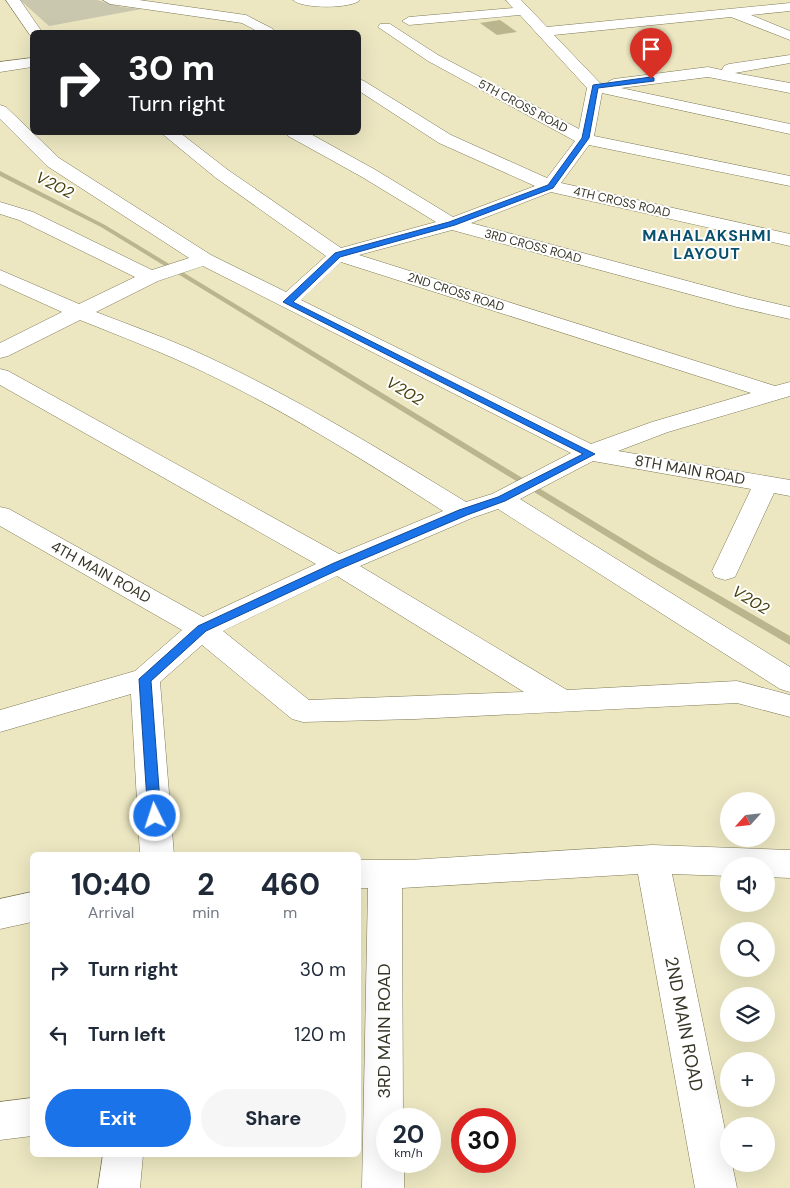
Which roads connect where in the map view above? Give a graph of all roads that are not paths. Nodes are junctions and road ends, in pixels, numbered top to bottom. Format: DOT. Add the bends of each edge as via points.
graph roads {
  1 [pos="13,0"];
  2 [pos="110,0"];
  3 [pos="300,0"];
  4 [pos="353,0"];
  5 [pos="513,0"];
  6 [pos="790,7"];
  7 [pos="523,11"];
  8 [pos="735,14"];
  9 [pos="409,21"];
  10 [pos="385,27"];
  11 [pos="34,30"];
  12 [pos="265,30"];
  13 [pos="544,32"];
  14 [pos="790,36"];
  15 [pos="790,60"];
  16 [pos="30,63"];
  17 [pos="0,67"];
  18 [pos="708,72"];
  19 [pos="361,85"];
  20 [pos="595,86"];
  21 [pos="790,88"];
  22 [pos="0,110"];
  23 [pos="790,129"];
  24 [pos="172,135"];
  25 [pos="299,135"];
  26 [pos="585,138"];
  27 [pos="790,181"];
  28 [pos="550,186"];
  29 [pos="0,208"];
  30 [pos="452,224"];
  31 [pos="790,240"];
  32 [pos="338,255"];
  33 [pos="204,258"];
  34 [pos="0,276"];
  35 [pos="151,277"];
  36 [pos="287,302"];
  37 [pos="78,312"];
  38 [pos="790,313"];
  39 [pos="0,351"];
  40 [pos="0,376"];
  41 [pos="782,391"];
  42 [pos="590,454"];
  43 [pos="778,485"];
  44 [pos="501,499"];
  45 [pos="463,512"];
  46 [pos="0,515"];
  47 [pos="338,565"];
  48 [pos="725,571"];
  49 [pos="202,628"];
  50 [pos="145,679"];
  51 [pos="790,681"];
  52 [pos="561,700"];
  53 [pos="790,706"];
  54 [pos="3,718"];
  55 [pos="157,852"];
  56 [pos="652,859"];
  57 [pos="790,864"];
  58 [pos="372,874"];
  59 [pos="30,907"];
  60 [pos="0,914"];
  61 [pos="30,1117"];
  62 [pos="0,1121"];
  63 [pos="123,1157"];
  64 [pos="119,1188"];
  65 [pos="383,1188"];
  66 [pos="716,1188"];
  1 -- 11 [label="street"];
  2 -- 12 [label="street" via="246,19"];
  3 -- 4 [label="street" via="323,3"];
  5 -- 7 [label="street"];
  6 -- 8 [label="street"];
  7 -- 9 [label="street"];
  7 -- 13 [label="street"];
  8 -- 13 [label="street"];
  8 -- 14 [label="street"];
  10 -- 26 [label="street, 5TH CROSS ROAD" via="433,58"];
  13 -- 20 [label="street"];
  15 -- 18 [label="street"];
  16 -- 17 [label="street"];
  18 -- 20 [label="street"];
  18 -- 21 [label="street"];
  19 -- 28 [label="street, 4TH CROSS ROAD" via="445,139"];
  20 -- 23 [label="street"];
  20 -- 26 [label="street"];
  22 -- 33 [label="street, 8TH MAIN ROAD" via="53,162"];
  24 -- 32 [label="street, 2ND CROSS ROAD"];
  25 -- 30 [label="street, 3RD CROSS ROAD"];
  26 -- 27 [label="street, 5TH CROSS ROAD"];
  26 -- 28 [label="street"];
  28 -- 30 [label="street"];
  28 -- 31 [label="street, 4TH CROSS ROAD"];
  29 -- 35 [label="street" via="26,216"];
  30 -- 32 [label="street"];
  30 -- 38 [label="street, 3RD CROSS ROAD"];
  32 -- 36 [label="street"];
  32 -- 41 [label="street, 2ND CROSS ROAD"];
  33 -- 35 [label="street"];
  33 -- 36 [label="street, 8TH MAIN ROAD"];
  34 -- 37 [label="street"];
  35 -- 37 [label="street"];
  36 -- 42 [label="street, 8TH MAIN ROAD"];
  37 -- 39 [label="street"];
  37 -- 45 [label="street" via="180,353 281,403"];
  40 -- 47 [label="street"];
  41 -- 42 [label="street" via="660,427"];
  42 -- 43 [label="street, 8TH MAIN ROAD"];
  42 -- 44 [label="street"];
  43 -- 48 [label="street"];
  44 -- 45 [label="street"];
  44 -- 51 [label="street"];
  45 -- 47 [label="street"];
  46 -- 49 [label="street, 4TH MAIN ROAD"];
  47 -- 49 [label="street"];
  47 -- 52 [label="street"];
  49 -- 50 [label="street"];
  49 -- 52 [label="street, 4TH MAIN ROAD" via="303,711"];
  50 -- 54 [label="street"];
  50 -- 55 [label="street"];
  52 -- 53 [label="street, 4TH MAIN ROAD" via="737,692"];
  56 -- 57 [label="street"];
  56 -- 58 [label="street"];
  56 -- 66 [label="street, 2ND MAIN ROAD"];
  58 -- 65 [label="street, 3RD MAIN ROAD"];
  59 -- 60 [label="street"];
  61 -- 62 [label="street"];
  63 -- 64 [label="street"];
}
